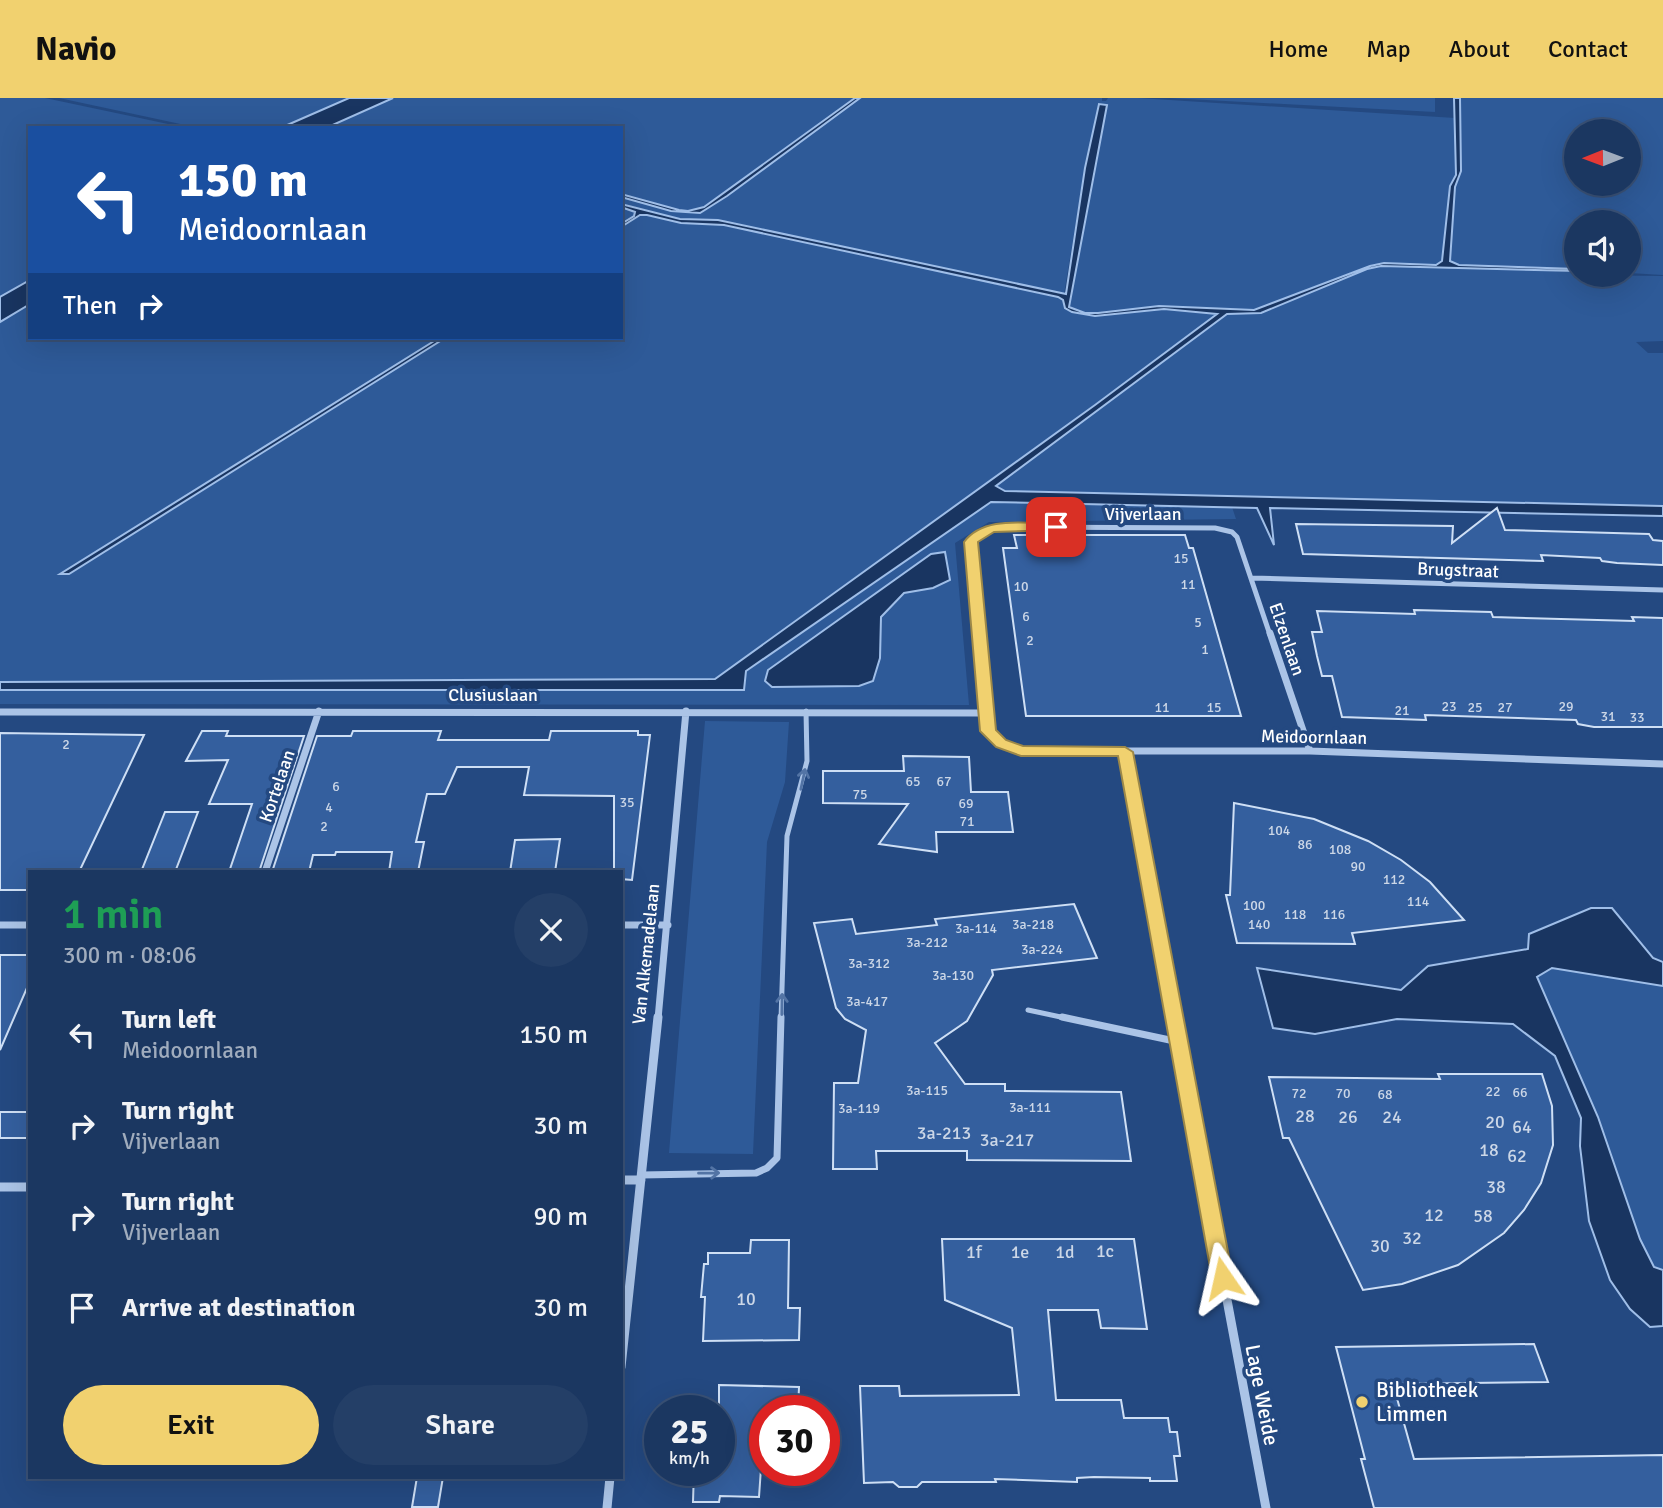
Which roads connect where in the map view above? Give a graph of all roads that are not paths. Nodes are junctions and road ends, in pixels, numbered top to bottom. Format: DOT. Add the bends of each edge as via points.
graph roads {
  1 [pos="1237,537"];
  2 [pos="1252,578"];
  3 [pos="1663,590"];
  4 [pos="319,711"];
  5 [pos="686,711"];
  6 [pos="806,711"];
  7 [pos="0,712"];
  8 [pos="986,713"];
  9 [pos="1310,751"];
  10 [pos="1125,752"];
  11 [pos="1663,764"];
  12 [pos="266,870"];
  13 [pos="0,925"];
  14 [pos="28,925"];
  15 [pos="623,925"];
  16 [pos="668,925"];
  17 [pos="1028,1010"];
  18 [pos="1179,1042"];
  19 [pos="641,1177"];
  20 [pos="623,1180"];
  21 [pos="0,1187"];
  22 [pos="28,1187"];
  23 [pos="623,1348"];
  24 [pos="610,1479"];
  25 [pos="607,1508"];
  26 [pos="1266,1508"];
  1 -- 2 [label="street, Elzenlaan"];
  1 -- 8 [label="street, Vijverlaan" via="1215,528 1030,527 992,528 976,536 971,542"];
  2 -- 3 [label="street, Brugstraat"];
  2 -- 9 [label="street, Elzenlaan"];
  4 -- 5 [label="street, Clusiuslaan"];
  4 -- 7 [label="street, Clusiuslaan"];
  4 -- 12 [label="street, Kortelaan"];
  5 -- 6 [label="street, Clusiuslaan"];
  5 -- 16 [label="street, Van Alkemadelaan"];
  6 -- 8 [label="street, Clusiuslaan"];
  19 -- 6 [label="lane, one-way" via="756,1173 777,1158 787,836 807,761"];
  8 -- 10 [label="street, Meidoornlaan" via="988,731 1010,748"];
  9 -- 10 [label="street, Meidoornlaan"];
  9 -- 11 [label="street, Meidoornlaan"];
  10 -- 18 [label="street, Lage Weide"];
  13 -- 14 [label="street"];
  15 -- 16 [label="street"];
  16 -- 19 [label="street, Van Alkemadelaan"];
  17 -- 18 [label="lane"];
  18 -- 26 [label="street, Lage Weide"];
  19 -- 20 [label="street"];
  19 -- 23 [label="street, Van Alkemadelaan"];
  21 -- 22 [label="street"];
  24 -- 25 [label="street"];
}
